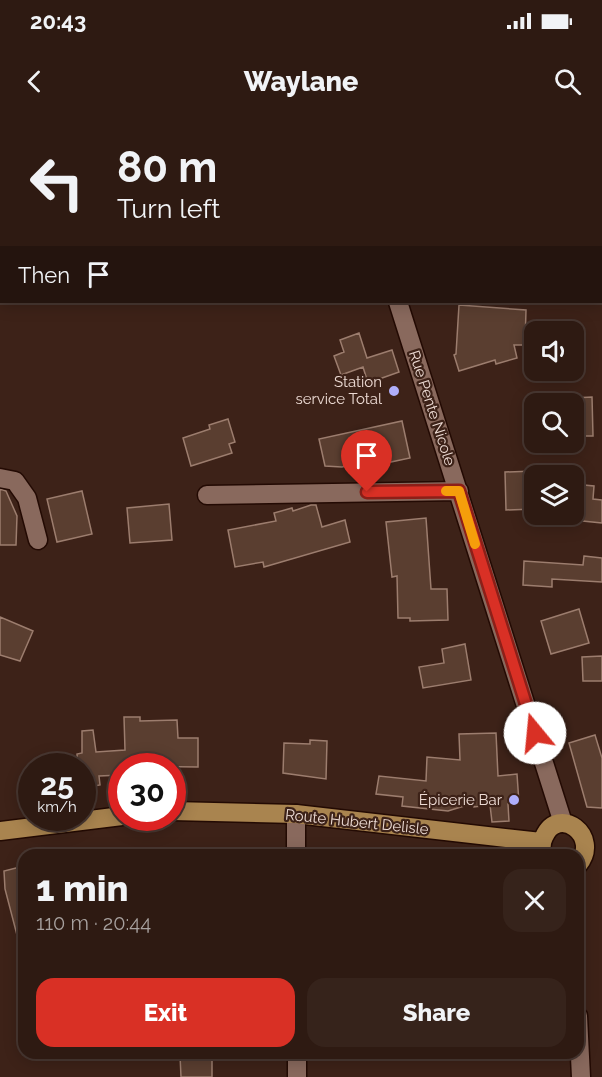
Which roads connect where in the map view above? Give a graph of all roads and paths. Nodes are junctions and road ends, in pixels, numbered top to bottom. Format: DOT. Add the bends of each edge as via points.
graph roads {
  1 [pos="398,303"];
  2 [pos="0,478"];
  3 [pos="459,491"];
  4 [pos="207,495"];
  5 [pos="38,540"];
  6 [pos="186,811"];
  7 [pos="296,814"];
  8 [pos="108,818"];
  9 [pos="563,823"];
  10 [pos="0,831"];
  11 [pos="593,834"];
  12 [pos="297,849"];
  13 [pos="542,849"];
  14 [pos="584,858"];
  15 [pos="297,1059"];
  16 [pos="580,1059"];
  17 [pos="297,1077"];
  18 [pos="581,1077"];
  1 -- 3 [label="street, Rue Pente Nicole"];
  2 -- 5 [label="street" via="15,481 27,498"];
  3 -- 4 [label="street"];
  3 -- 9 [label="street, Rue Pente Nicole"];
  6 -- 7 [label="main road, Route Hubert Delisle"];
  7 -- 12 [label="street"];
  7 -- 13 [label="main road, Route Hubert Delisle"];
  8 -- 10 [label="main road"];
  9 -- 11 [label="main road"];
  9 -- 13 [label="main road" via="546,832"];
  11 -- 14 [label="main road"];
  15 -- 17 [label="street"];
  16 -- 18 [label="street"];
}
